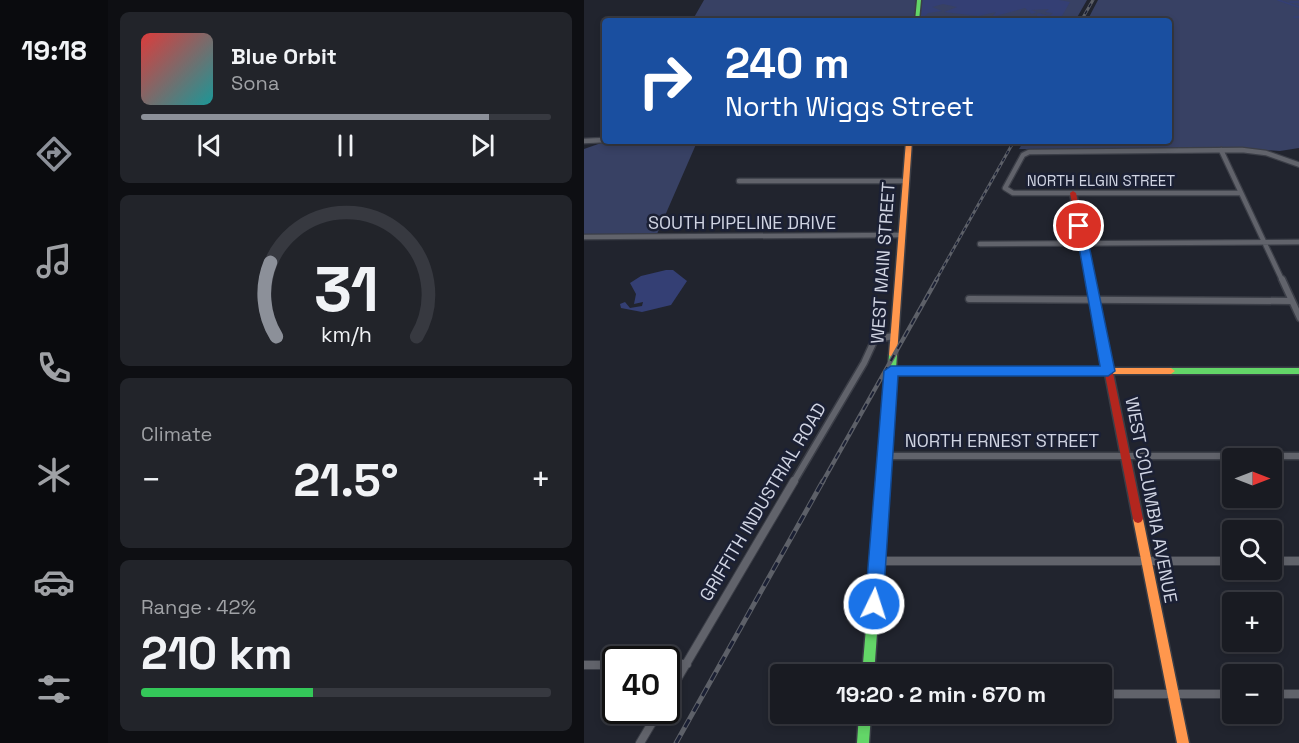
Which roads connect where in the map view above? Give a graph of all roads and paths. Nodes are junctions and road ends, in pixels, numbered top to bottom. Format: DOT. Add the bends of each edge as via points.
graph roads {
  1 [pos="919,0"];
  2 [pos="917,18"];
  3 [pos="602,140"];
  4 [pos="584,141"];
  5 [pos="909,144"];
  6 [pos="1221,150"];
  7 [pos="1300,165"];
  8 [pos="738,181"];
  9 [pos="906,181"];
  10 [pos="1073,193"];
  11 [pos="1241,193"];
  12 [pos="901,236"];
  13 [pos="584,237"];
  14 [pos="1082,242"];
  15 [pos="1264,242"];
  16 [pos="1300,242"];
  17 [pos="980,244"];
  18 [pos="970,300"];
  19 [pos="1094,301"];
  20 [pos="1292,301"];
  21 [pos="1300,318"];
  22 [pos="894,336"];
  23 [pos="891,371"];
  24 [pos="1108,371"];
  25 [pos="1300,371"];
  26 [pos="885,456"];
  27 [pos="1125,456"];
  28 [pos="1300,456"];
  29 [pos="877,561"];
  30 [pos="1146,561"];
  31 [pos="1222,561"];
  32 [pos="1282,561"];
  33 [pos="1300,561"];
  34 [pos="602,664"];
  35 [pos="680,664"];
  36 [pos="687,664"];
  37 [pos="869,664"];
  38 [pos="584,665"];
  39 [pos="680,675"];
  40 [pos="1112,694"];
  41 [pos="1173,694"];
  42 [pos="1222,694"];
  43 [pos="1282,694"];
  44 [pos="1300,694"];
  45 [pos="651,724"];
  46 [pos="864,724"];
  47 [pos="640,743"];
  48 [pos="863,743"];
  49 [pos="1183,743"];
  1 -- 2 [label="street"];
  3 -- 4 [label="street"];
  5 -- 9 [label="street, WEST MAIN STREET"];
  6 -- 7 [label="street" via="1260,152"];
  6 -- 10 [label="street, NORTH ELGIN STREET" via="1026,153 1005,187 1007,192"];
  6 -- 11 [label="street"];
  8 -- 9 [label="street"];
  9 -- 12 [label="street, WEST MAIN STREET"];
  10 -- 11 [label="street, NORTH ELGIN STREET"];
  10 -- 14 [label="street, WEST COLUMBIA AVENUE"];
  11 -- 15 [label="street"];
  12 -- 13 [label="street, SOUTH PIPELINE DRIVE"];
  12 -- 22 [label="street, WEST MAIN STREET"];
  14 -- 15 [label="street"];
  14 -- 17 [label="street"];
  14 -- 19 [label="street, WEST COLUMBIA AVENUE"];
  15 -- 16 [label="street"];
  15 -- 20 [label="street"];
  18 -- 19 [label="street"];
  19 -- 20 [label="street"];
  19 -- 24 [label="street, WEST COLUMBIA AVENUE"];
  20 -- 21 [label="street"];
  22 -- 23 [label="street, WEST MAIN STREET"];
  22 -- 36 [label="street, GRIFFITH INDUSTRIAL ROAD" via="874,340"];
  23 -- 24 [label="street"];
  23 -- 26 [label="street, WEST MAIN STREET"];
  24 -- 25 [label="street"];
  24 -- 27 [label="street, WEST COLUMBIA AVENUE"];
  26 -- 27 [label="street, NORTH ERNEST STREET"];
  26 -- 29 [label="street, WEST MAIN STREET"];
  27 -- 28 [label="street, NORTH ERNEST STREET"];
  27 -- 30 [label="street, WEST COLUMBIA AVENUE"];
  29 -- 30 [label="street"];
  29 -- 37 [label="street, WEST MAIN STREET"];
  30 -- 31 [label="street"];
  30 -- 41 [label="street, WEST COLUMBIA AVENUE"];
  32 -- 33 [label="street"];
  34 -- 38 [label="street"];
  35 -- 36 [label="street"];
  36 -- 39 [label="street, GRIFFITH INDUSTRIAL ROAD"];
  40 -- 41 [label="street"];
  41 -- 42 [label="street"];
  41 -- 49 [label="street, WEST COLUMBIA AVENUE"];
  43 -- 44 [label="street"];
  45 -- 47 [label="street"];
  46 -- 48 [label="street"];
}
